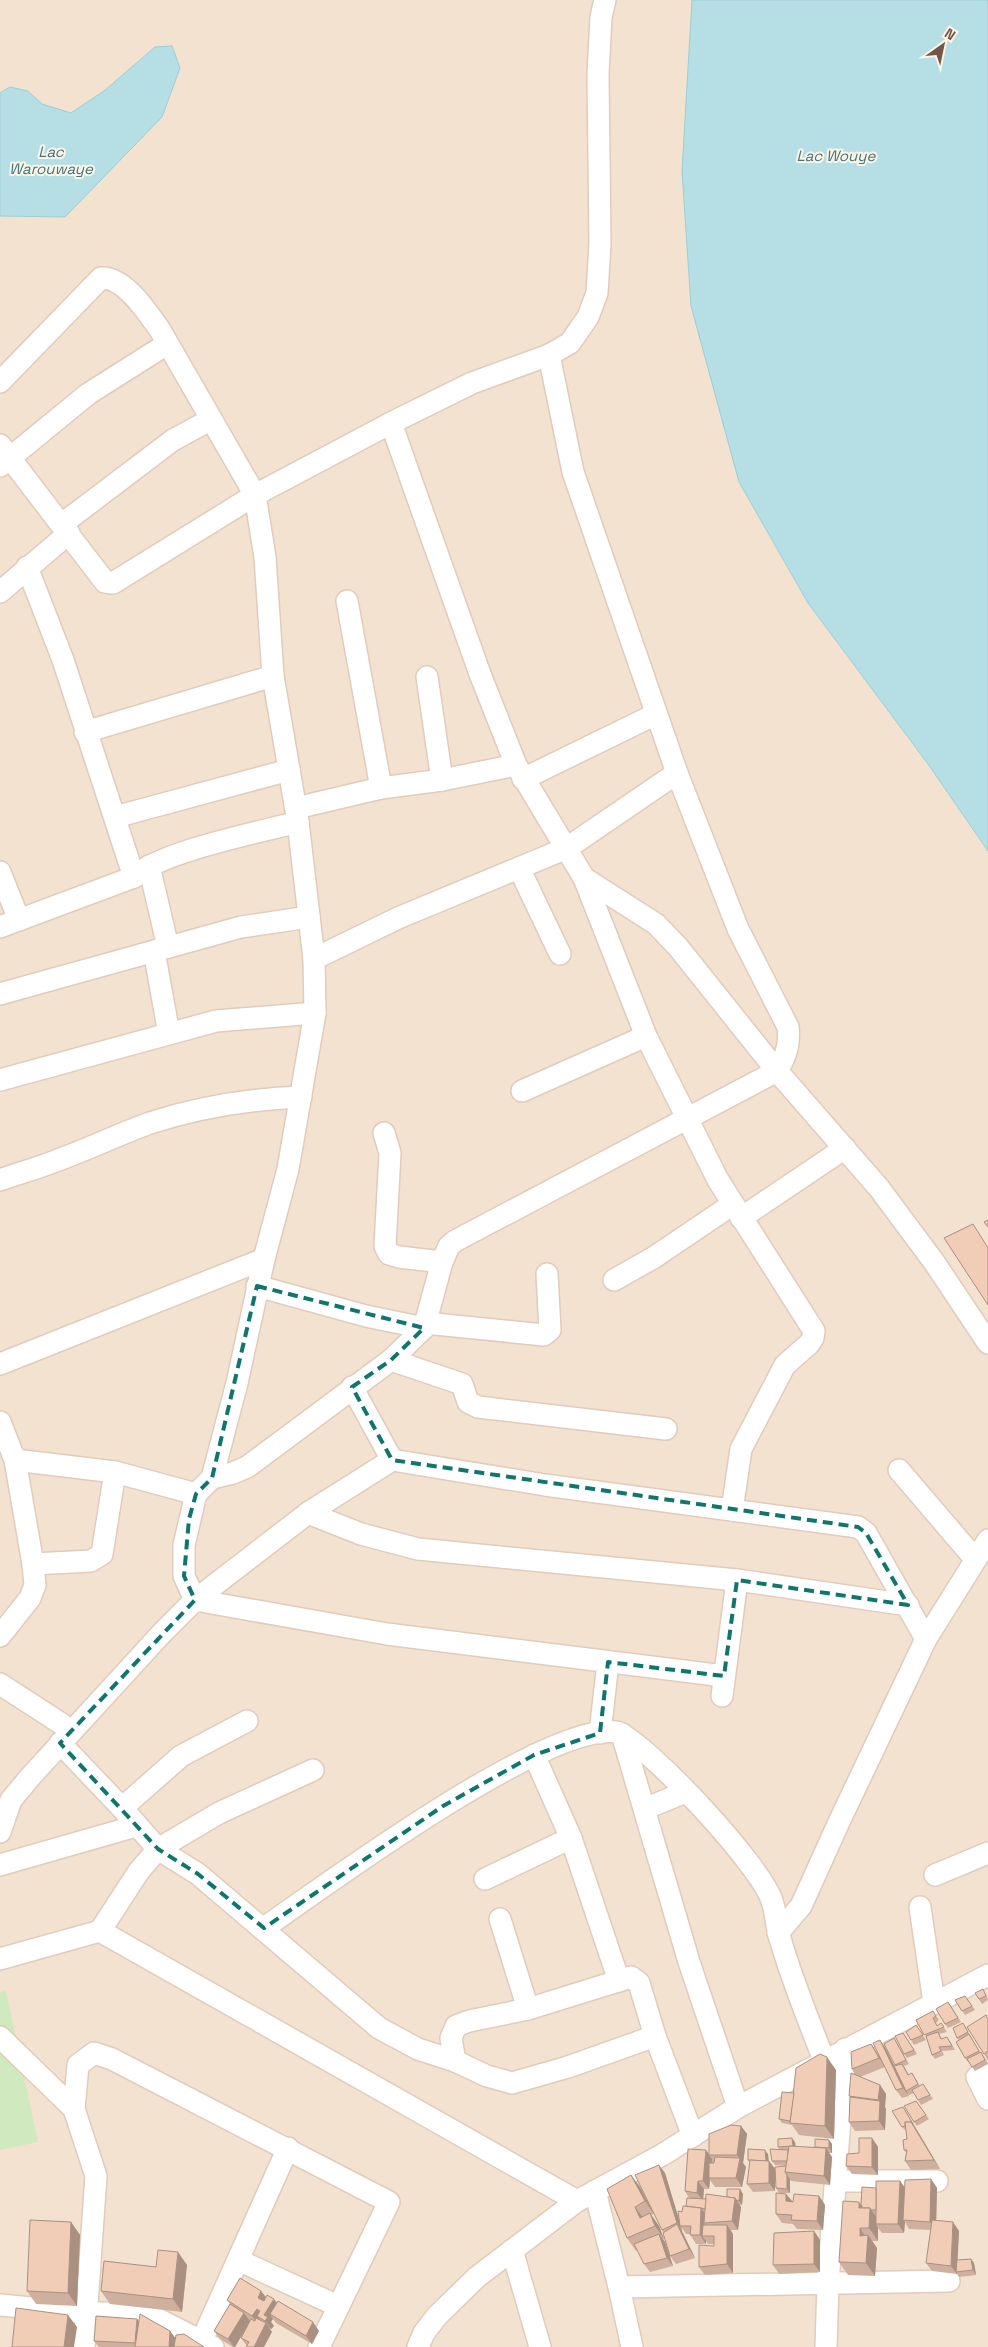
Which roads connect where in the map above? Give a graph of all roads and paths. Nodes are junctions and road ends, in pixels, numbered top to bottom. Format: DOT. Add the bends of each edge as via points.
graph roads {
  1 [pos="605,0"];
  2 [pos="167,344"];
  3 [pos="549,355"];
  4 [pos="0,382"];
  5 [pos="210,420"];
  6 [pos="391,423"];
  7 [pos="3,456"];
  8 [pos="255,495"];
  9 [pos="65,529"];
  10 [pos="27,567"];
  11 [pos="0,592"];
  12 [pos="347,601"];
  13 [pos="273,676"];
  14 [pos="427,677"];
  15 [pos="656,714"];
  16 [pos="85,732"];
  17 [pos="289,770"];
  18 [pos="519,772"];
  19 [pos="677,773"];
  20 [pos="442,780"];
  21 [pos="381,788"];
  22 [pos="297,815"];
  23 [pos="115,818"];
  24 [pos="567,848"];
  25 [pos="518,868"];
  26 [pos="0,872"];
  27 [pos="142,872"];
  28 [pos="584,878"];
  29 [pos="310,916"];
  30 [pos="9,924"];
  31 [pos="161,949"];
  32 [pos="560,954"];
  33 [pos="314,959"];
  34 [pos="0,994"];
  35 [pos="315,1013"];
  36 [pos="169,1034"];
  37 [pos="646,1036"];
  38 [pos="777,1071"];
  39 [pos="0,1080"];
  40 [pos="522,1091"];
  41 [pos="301,1097"];
  42 [pos="687,1119"];
  43 [pos="384,1133"];
  44 [pos="845,1148"];
  45 [pos="0,1180"];
  46 [pos="737,1211"];
  47 [pos="264,1258"];
  48 [pos="442,1262"];
  49 [pos="547,1274"];
  50 [pos="614,1280"];
  51 [pos="257,1286"];
  52 [pos="424,1325"];
  53 [pos="988,1343"];
  54 [pos="391,1360"];
  55 [pos="0,1364"];
  56 [pos="352,1387"];
  57 [pos="0,1422"];
  58 [pos="666,1428"];
  59 [pos="15,1460"];
  60 [pos="392,1460"];
  61 [pos="899,1470"];
  62 [pos="115,1472"];
  63 [pos="212,1478"];
  64 [pos="196,1494"];
  65 [pos="732,1510"];
  66 [pos="308,1513"];
  67 [pos="988,1540"];
  68 [pos="975,1559"];
  69 [pos="33,1564"];
  70 [pos="737,1580"];
  71 [pos="195,1600"];
  72 [pos="908,1605"];
  73 [pos="0,1636"];
  74 [pos="926,1639"];
  75 [pos="608,1662"];
  76 [pos="0,1684"];
  77 [pos="247,1721"];
  78 [pos="600,1733"];
  79 [pos="622,1734"];
  80 [pos="66,1737"];
  81 [pos="534,1755"];
  82 [pos="313,1770"];
  83 [pos="686,1792"];
  84 [pos="122,1808"];
  85 [pos="644,1810"];
  86 [pos="136,1826"];
  87 [pos="0,1832"];
  88 [pos="571,1838"];
  89 [pos="158,1850"];
  90 [pos="988,1853"];
  91 [pos="0,1865"];
  92 [pos="935,1875"];
  93 [pos="485,1878"];
  94 [pos="920,1907"];
  95 [pos="500,1919"];
  96 [pos="264,1928"];
  97 [pos="100,1931"];
  98 [pos="778,1933"];
  99 [pos="0,1959"];
  100 [pos="988,1975"];
  101 [pos="619,1981"];
  102 [pos="934,2003"];
  103 [pos="528,2009"];
  104 [pos="655,2036"];
  105 [pos="0,2037"];
  106 [pos="845,2049"];
  107 [pos="824,2060"];
  108 [pos="455,2061"];
  109 [pos="988,2071"];
  110 [pos="988,2100"];
  111 [pos="738,2107"];
  112 [pos="74,2109"];
  113 [pos="693,2136"];
  114 [pos="288,2148"];
  115 [pos="835,2181"];
  116 [pos="937,2181"];
  117 [pos="586,2196"];
  118 [pos="512,2250"];
  119 [pos="238,2260"];
  120 [pos="948,2281"];
  121 [pos="828,2283"];
  122 [pos="619,2286"];
  123 [pos="0,2305"];
  124 [pos="338,2306"];
  125 [pos="86,2313"];
  126 [pos="208,2344"];
  127 [pos="84,2347"];
  128 [pos="319,2347"];
  129 [pos="418,2347"];
  130 [pos="540,2347"];
  131 [pos="632,2347"];
  132 [pos="826,2347"];
  1 -- 3 [label="street" via="598,74 600,244 597,293 582,328 570,343"];
  2 -- 4 [label="street" via="142,305 116,281 109,277 101,278"];
  2 -- 5 [label="street"];
  2 -- 7 [label="street" via="88,394"];
  3 -- 6 [label="street" via="472,383"];
  3 -- 15 [label="street" via="573,472"];
  5 -- 8 [label="street"];
  5 -- 9 [label="street" via="173,440"];
  6 -- 8 [label="street"];
  6 -- 18 [label="street"];
  7 -- 9 [label="street"];
  8 -- 9 [label="street" via="113,583 105,582"];
  8 -- 13 [label="street" via="265,557"];
  9 -- 10 [label="street"];
  10 -- 11 [label="street"];
  10 -- 16 [label="street" via="63,660"];
  12 -- 21 [label="street"];
  13 -- 16 [label="street"];
  13 -- 17 [label="street"];
  14 -- 20 [label="street"];
  15 -- 18 [label="street"];
  15 -- 19 [label="street"];
  16 -- 23 [label="street"];
  17 -- 22 [label="street"];
  17 -- 23 [label="street"];
  18 -- 20 [label="street"];
  18 -- 24 [label="street"];
  19 -- 24 [label="street"];
  19 -- 38 [label="street" via="738,929 788,1027 789,1042"];
  20 -- 21 [label="street"];
  21 -- 22 [label="street"];
  22 -- 27 [label="street"];
  22 -- 29 [label="street"];
  23 -- 27 [label="street"];
  24 -- 25 [label="street"];
  24 -- 28 [label="street"];
  25 -- 32 [label="street"];
  25 -- 33 [label="street" via="398,918"];
  26 -- 30 [label="street"];
  27 -- 30 [label="street"];
  27 -- 31 [label="street"];
  28 -- 37 [label="street"];
  28 -- 38 [label="street" via="656,924"];
  29 -- 31 [label="street" via="241,927"];
  29 -- 33 [label="street"];
  31 -- 34 [label="street"];
  31 -- 36 [label="street"];
  33 -- 35 [label="street"];
  35 -- 36 [label="street" via="221,1021"];
  35 -- 41 [label="street"];
  36 -- 39 [label="street"];
  37 -- 40 [label="street"];
  37 -- 42 [label="street"];
  38 -- 42 [label="street"];
  38 -- 44 [label="street"];
  41 -- 45 [label="street" via="222,1104 151,1123"];
  41 -- 47 [label="street" via="288,1169"];
  42 -- 46 [label="street"];
  42 -- 48 [label="street" via="455,1241"];
  43 -- 48 [label="street" via="390,1161 385,1246 389,1254 399,1257"];
  44 -- 46 [label="street"];
  44 -- 53 [label="street" via="934,1262"];
  46 -- 50 [label="street"];
  46 -- 65 [label="street" via="814,1332 814,1338 785,1365 741,1449"];
  47 -- 51 [label="street"];
  47 -- 55 [label="street"];
  48 -- 52 [label="street"];
  49 -- 52 [label="street" via="550,1330 544,1336"];
  51 -- 52 [label="street" via="366,1316"];
  51 -- 63 [label="street" via="237,1383"];
  52 -- 54 [label="street"];
  54 -- 56 [label="street"];
  54 -- 58 [label="street" via="462,1384 468,1402 478,1408"];
  56 -- 60 [label="street"];
  56 -- 63 [label="street" via="247,1466"];
  57 -- 59 [label="street"];
  59 -- 62 [label="street"];
  59 -- 69 [label="street"];
  60 -- 65 [label="street"];
  60 -- 66 [label="street"];
  61 -- 68 [label="street"];
  62 -- 64 [label="street"];
  62 -- 69 [label="street" via="102,1554 91,1561"];
  63 -- 64 [label="street"];
  64 -- 71 [label="street" via="184,1545 184,1576"];
  65 -- 72 [label="street" via="863,1529"];
  66 -- 70 [label="street" via="361,1534 418,1548"];
  66 -- 71 [label="street"];
  67 -- 68 [label="street"];
  68 -- 74 [label="street"];
  69 -- 73 [label="street" via="35,1585 30,1598"];
  70 -- 72 [label="street"];
  70 -- 75 [label="street" via="723,1686"];
  71 -- 75 [label="street" via="387,1634"];
  71 -- 80 [label="street"];
  72 -- 74 [label="street"];
  74 -- 98 [label="street" via="807,1895 796,1915"];
  75 -- 78 [label="street"];
  76 -- 80 [label="street"];
  77 -- 84 [label="street" via="181,1756"];
  78 -- 79 [label="street"];
  78 -- 81 [label="street"];
  79 -- 83 [label="street"];
  79 -- 85 [label="street"];
  80 -- 84 [label="street"];
  80 -- 87 [label="street" via="12,1800"];
  81 -- 88 [label="street"];
  81 -- 96 [label="street" via="443,1806"];
  82 -- 89 [label="street" via="219,1812"];
  83 -- 85 [label="street"];
  83 -- 98 [label="street" via="758,1873 772,1901"];
  84 -- 86 [label="street"];
  85 -- 111 [label="street" via="689,1962"];
  86 -- 89 [label="street"];
  86 -- 91 [label="street"];
  88 -- 93 [label="street"];
  88 -- 101 [label="street"];
  89 -- 96 [label="street" via="198,1874"];
  89 -- 97 [label="street" via="139,1871"];
  90 -- 92 [label="street"];
  94 -- 102 [label="street"];
  95 -- 103 [label="street"];
  96 -- 108 [label="street" via="378,2028 418,2049"];
  97 -- 99 [label="street"];
  97 -- 117 [label="street"];
  98 -- 107 [label="street"];
  100 -- 102 [label="street"];
  101 -- 103 [label="street"];
  101 -- 104 [label="street" via="631,1978 639,1983"];
  102 -- 106 [label="street"];
  103 -- 108 [label="street" via="456,2026 451,2038"];
  104 -- 108 [label="street" via="512,2083"];
  104 -- 113 [label="street"];
  105 -- 112 [label="street"];
  106 -- 107 [label="street"];
  106 -- 115 [label="street"];
  107 -- 111 [label="street"];
  109 -- 110 [label="street" via="977,2078"];
  111 -- 113 [label="street"];
  112 -- 114 [label="street" via="78,2065 94,2053 112,2059"];
  112 -- 125 [label="street" via="96,2176"];
  113 -- 117 [label="street"];
  114 -- 119 [label="street"];
  114 -- 124 [label="street" via="389,2202"];
  115 -- 116 [label="street"];
  115 -- 121 [label="street"];
  117 -- 118 [label="street"];
  117 -- 122 [label="street"];
  118 -- 129 [label="street" via="444,2308 424,2333"];
  118 -- 130 [label="street"];
  119 -- 124 [label="street"];
  119 -- 126 [label="street"];
  120 -- 121 [label="street"];
  121 -- 122 [label="street"];
  121 -- 132 [label="street"];
  122 -- 131 [label="street"];
  123 -- 125 [label="street"];
  124 -- 128 [label="street"];
  125 -- 126 [label="street" via="146,2313"];
  125 -- 127 [label="street"];
}
